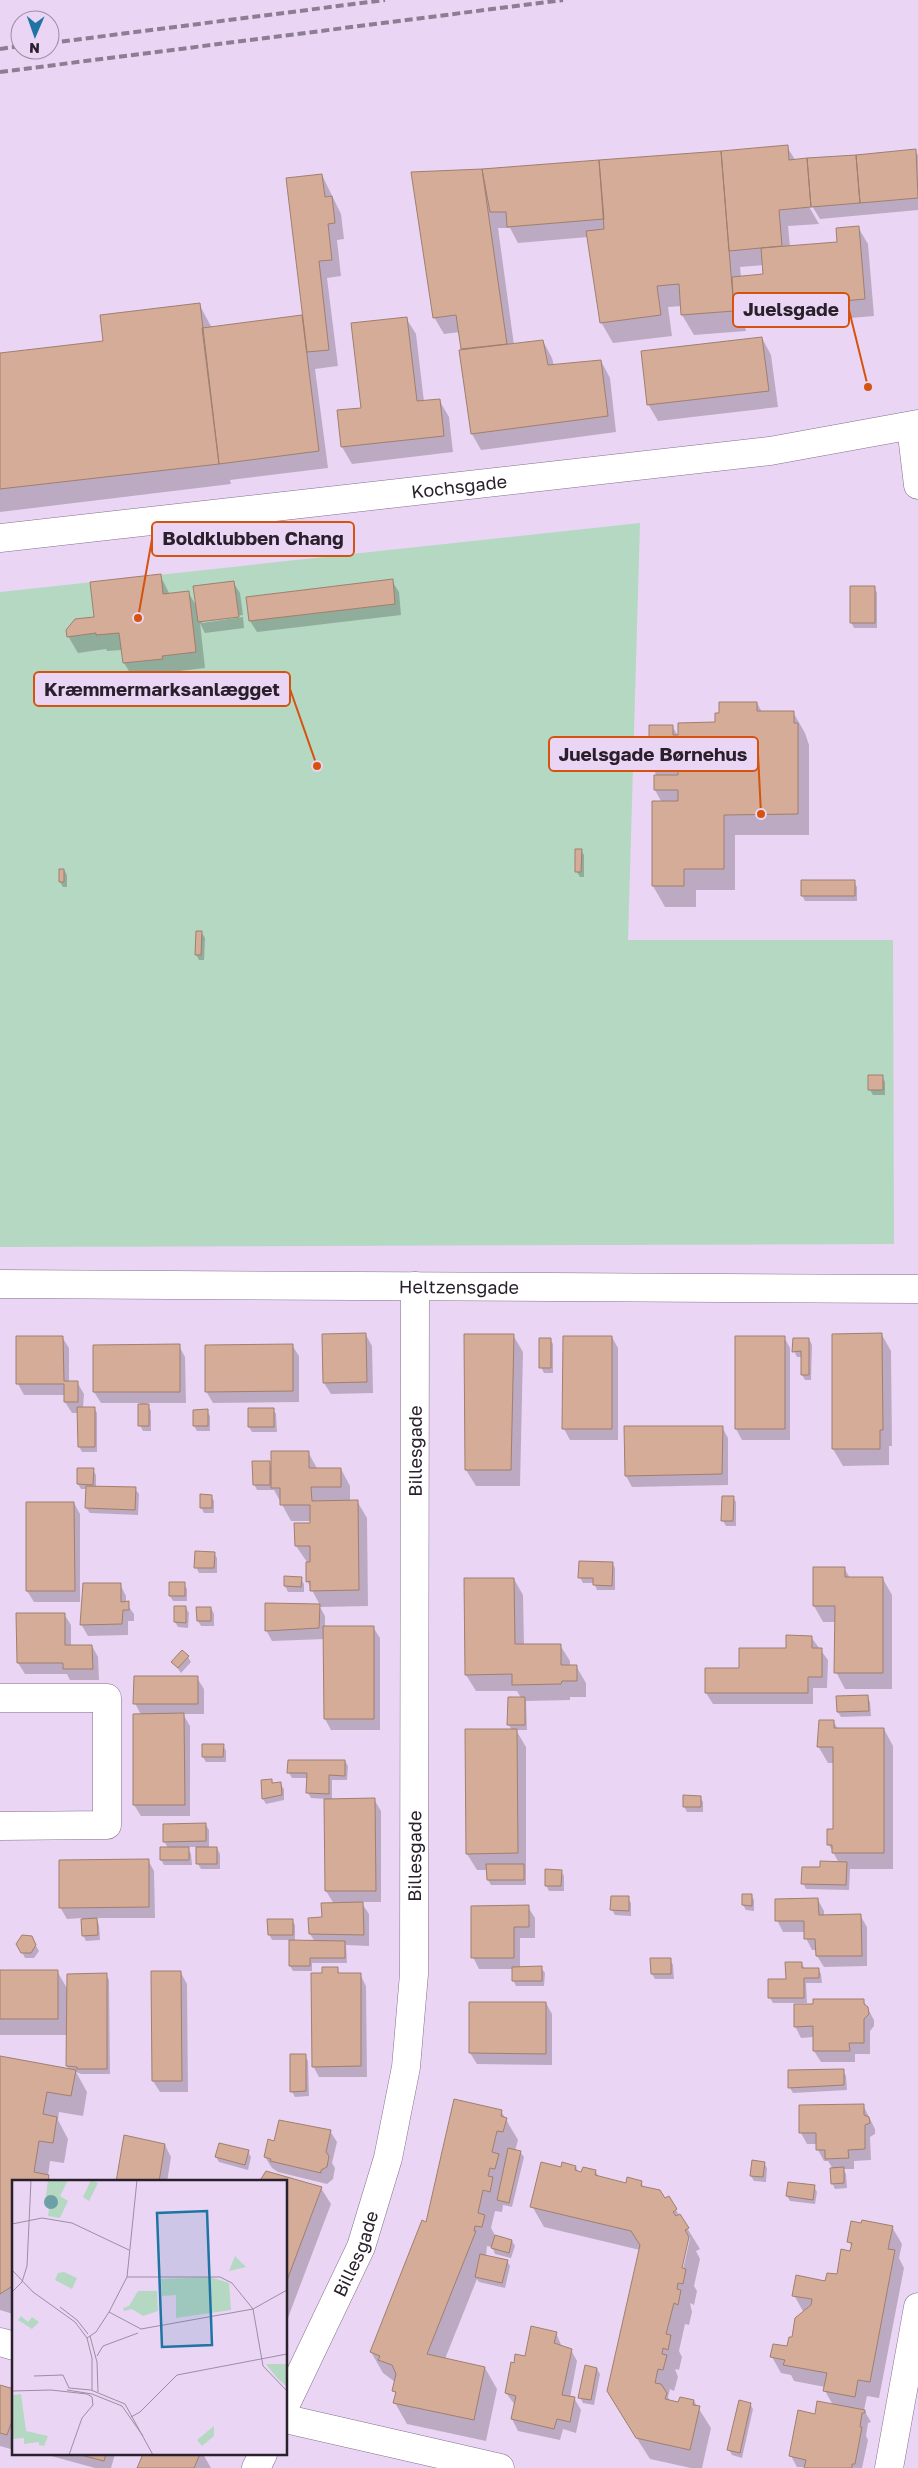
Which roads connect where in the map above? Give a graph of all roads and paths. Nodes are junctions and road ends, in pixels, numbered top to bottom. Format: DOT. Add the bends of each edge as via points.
graph roads {
  1 [pos="915,425"];
  2 [pos="918,486"];
  3 [pos="0,538"];
  4 [pos="0,1284"];
  5 [pos="415,1286"];
  6 [pos="918,1288"];
  7 [pos="0,1698"];
  8 [pos="0,1826"];
  9 [pos="918,2307"];
  10 [pos="288,2400"];
  11 [pos="288,2419"];
  12 [pos="262,2456"];
  13 [pos="256,2468"];
  14 [pos="500,2468"];
  15 [pos="889,2468"];
  1 -- 2 [label="street"];
  1 -- 3 [label="street, Kochsgade" via="770,450"];
  4 -- 5 [label="street, Heltzensgade"];
  5 -- 6 [label="street, Heltzensgade"];
  5 -- 10 [label="street, Billesgade" via="414,1974 406,2067 388,2158 361,2247"];
  7 -- 8 [label="street" via="107,1698 107,1825"];
  9 -- 15 [label="street"];
  11 -- 14 [label="street"];
  12 -- 13 [label="street"];
}
